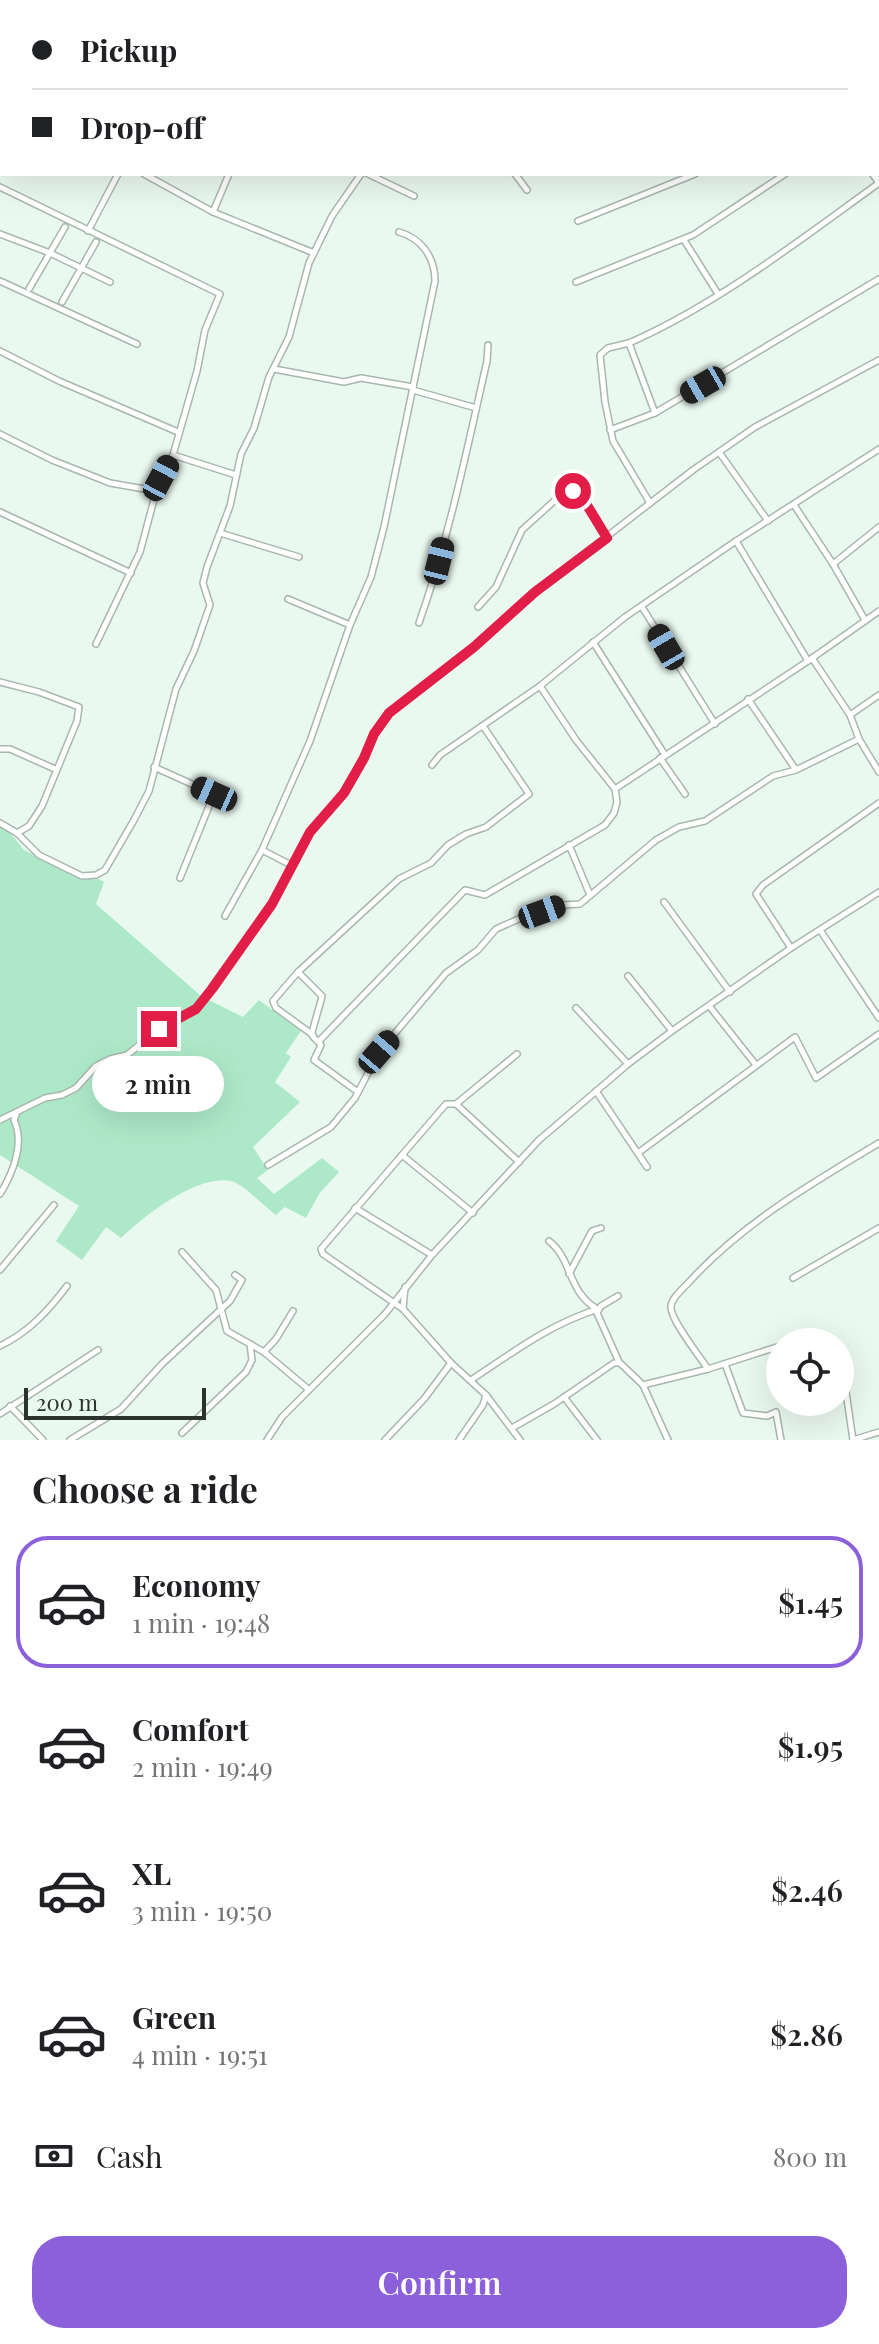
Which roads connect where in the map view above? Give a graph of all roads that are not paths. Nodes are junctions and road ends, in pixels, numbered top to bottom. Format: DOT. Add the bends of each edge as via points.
graph roads {
  1 [pos="117,176"];
  2 [pos="148,176"];
  3 [pos="228,176"];
  4 [pos="360,176"];
  5 [pos="372,176"];
  6 [pos="516,176"];
  7 [pos="690,176"];
  8 [pos="782,176"];
  9 [pos="879,182"];
  10 [pos="0,187"];
  11 [pos="527,190"];
  12 [pos="414,196"];
  13 [pos="213,212"];
  14 [pos="578,221"];
  15 [pos="65,227"];
  16 [pos="88,231"];
  17 [pos="399,232"];
  18 [pos="0,234"];
  19 [pos="684,240"];
  20 [pos="96,242"];
  21 [pos="50,253"];
  22 [pos="314,253"];
  23 [pos="82,268"];
  24 [pos="879,279"];
  25 [pos="0,281"];
  26 [pos="110,282"];
  27 [pos="576,282"];
  28 [pos="29,289"];
  29 [pos="718,294"];
  30 [pos="62,302"];
  31 [pos="629,343"];
  32 [pos="137,344"];
  33 [pos="488,345"];
  34 [pos="0,351"];
  35 [pos="879,360"];
  36 [pos="274,369"];
  37 [pos="413,388"];
  38 [pos="476,408"];
  39 [pos="655,413"];
  40 [pos="610,430"];
  41 [pos="178,432"];
  42 [pos="0,434"];
  43 [pos="879,449"];
  44 [pos="719,452"];
  45 [pos="173,455"];
  46 [pos="236,475"];
  47 [pos="156,492"];
  48 [pos="650,503"];
  49 [pos="794,505"];
  50 [pos="0,512"];
  51 [pos="768,521"];
  52 [pos="879,527"];
  53 [pos="220,533"];
  54 [pos="607,538"];
  55 [pos="736,541"];
  56 [pos="299,557"];
  57 [pos="833,564"];
  58 [pos="131,573"];
  59 [pos="288,599"];
  60 [pos="478,607"];
  61 [pos="642,607"];
  62 [pos="879,611"];
  63 [pos="865,620"];
  64 [pos="419,623"];
  65 [pos="350,625"];
  66 [pos="593,642"];
  67 [pos="96,644"];
  68 [pos="810,659"];
  69 [pos="0,682"];
  70 [pos="540,686"];
  71 [pos="879,695"];
  72 [pos="748,699"];
  73 [pos="850,715"];
  74 [pos="715,724"];
  75 [pos="483,726"];
  76 [pos="859,739"];
  77 [pos="0,749"];
  78 [pos="663,757"];
  79 [pos="432,765"];
  80 [pos="154,767"];
  81 [pos="55,769"];
  82 [pos="796,770"];
  83 [pos="879,772"];
  84 [pos="615,789"];
  85 [pos="685,794"];
  86 [pos="879,803"];
  87 [pos="0,823"];
  88 [pos="17,833"];
  89 [pos="569,845"];
  90 [pos="262,850"];
  91 [pos="291,865"];
  92 [pos="180,878"];
  93 [pos="590,895"];
  94 [pos="878,895"];
  95 [pos="664,902"];
  96 [pos="225,916"];
  97 [pos="820,930"];
  98 [pos="791,948"];
  99 [pos="298,972"];
  100 [pos="628,976"];
  101 [pos="730,992"];
  102 [pos="710,1007"];
  103 [pos="576,1008"];
  104 [pos="879,1018"];
  105 [pos="672,1031"];
  106 [pos="879,1034"];
  107 [pos="313,1035"];
  108 [pos="319,1041"];
  109 [pos="517,1054"];
  110 [pos="628,1064"];
  111 [pos="756,1065"];
  112 [pos="596,1091"];
  113 [pos="358,1092"];
  114 [pos="456,1104"];
  115 [pos="16,1114"];
  116 [pos="0,1120"];
  117 [pos="879,1143"];
  118 [pos="638,1153"];
  119 [pos="402,1155"];
  120 [pos="519,1162"];
  121 [pos="268,1165"];
  122 [pos="647,1167"];
  123 [pos="0,1194"];
  124 [pos="54,1205"];
  125 [pos="355,1208"];
  126 [pos="473,1213"];
  127 [pos="601,1228"];
  128 [pos="879,1228"];
  129 [pos="549,1241"];
  130 [pos="182,1252"];
  131 [pos="432,1255"];
  132 [pos="0,1270"];
  133 [pos="569,1274"];
  134 [pos="235,1275"];
  135 [pos="793,1278"];
  136 [pos="67,1286"];
  137 [pos="405,1287"];
  138 [pos="618,1296"];
  139 [pos="393,1303"];
  140 [pos="221,1307"];
  141 [pos="403,1309"];
  142 [pos="598,1309"];
  143 [pos="293,1311"];
  144 [pos="250,1344"];
  145 [pos="0,1346"];
  146 [pos="98,1350"];
  147 [pos="766,1351"];
  148 [pos="264,1352"];
  149 [pos="451,1363"];
  150 [pos="620,1363"];
  151 [pos="725,1364"];
  152 [pos="708,1369"];
  153 [pos="471,1380"];
  154 [pos="643,1385"];
  155 [pos="308,1389"];
  156 [pos="486,1395"];
  157 [pos="564,1397"];
  158 [pos="10,1406"];
  159 [pos="0,1414"];
  160 [pos="849,1416"];
  161 [pos="512,1428"];
  162 [pos="879,1432"];
  163 [pos="182,1433"];
  164 [pos="519,1439"];
  165 [pos="43,1440"];
  166 [pos="70,1440"];
  167 [pos="267,1440"];
  168 [pos="385,1440"];
  169 [pos="459,1440"];
  170 [pos="597,1440"];
  171 [pos="668,1440"];
  172 [pos="781,1440"];
  173 [pos="853,1440"];
  1 -- 16 [label="street"];
  2 -- 13 [label="street"];
  3 -- 13 [label="street"];
  4 -- 22 [label="street"];
  5 -- 12 [label="street"];
  6 -- 11 [label="street"];
  7 -- 14 [label="street"];
  8 -- 19 [label="street"];
  9 -- 29 [label="street"];
  10 -- 16 [label="street"];
  13 -- 22 [label="street"];
  15 -- 21 [label="street"];
  16 -- 41 [label="street" via="220,294"];
  17 -- 37 [label="street" via="412,236 435,268"];
  18 -- 21 [label="street"];
  19 -- 27 [label="street"];
  19 -- 29 [label="street"];
  20 -- 23 [label="street"];
  21 -- 23 [label="street"];
  21 -- 28 [label="street"];
  22 -- 36 [label="street"];
  23 -- 26 [label="street"];
  23 -- 30 [label="street"];
  24 -- 39 [label="street"];
  25 -- 32 [label="street"];
  29 -- 31 [label="street"];
  31 -- 39 [label="street"];
  31 -- 40 [label="street" via="600,355"];
  33 -- 38 [label="street"];
  34 -- 41 [label="street"];
  35 -- 44 [label="street" via="789,407"];
  36 -- 37 [label="street"];
  36 -- 46 [label="street"];
  37 -- 38 [label="street"];
  37 -- 65 [label="street" via="371,577"];
  38 -- 64 [label="street"];
  39 -- 40 [label="street"];
  40 -- 48 [label="street"];
  41 -- 45 [label="street"];
  42 -- 47 [label="street" via="110,483"];
  43 -- 49 [label="street"];
  44 -- 48 [label="street"];
  44 -- 51 [label="street"];
  45 -- 46 [label="street"];
  45 -- 47 [label="street"];
  46 -- 53 [label="street"];
  47 -- 58 [label="street"];
  48 -- 54 [label="street"];
  49 -- 51 [label="street"];
  49 -- 57 [label="street"];
  50 -- 58 [label="street"];
  51 -- 55 [label="street"];
  52 -- 57 [label="street"];
  53 -- 56 [label="street"];
  53 -- 80 [label="street" via="203,583 210,605 176,689"];
  54 -- 60 [label="street" via="582,497 573,491 563,493 522,530 496,587"];
  54 -- 91 [label="street" via="389,713 344,793 310,832"];
  55 -- 61 [label="street"];
  55 -- 68 [label="street"];
  57 -- 63 [label="street"];
  58 -- 67 [label="street"];
  59 -- 65 [label="street"];
  61 -- 66 [label="street"];
  61 -- 74 [label="street"];
  62 -- 63 [label="street"];
  63 -- 68 [label="street"];
  65 -- 90 [label="street" via="310,741"];
  66 -- 70 [label="street"];
  66 -- 78 [label="street"];
  68 -- 72 [label="street"];
  68 -- 73 [label="street"];
  69 -- 81 [label="street" via="79,707"];
  70 -- 75 [label="street"];
  70 -- 84 [label="street"];
  71 -- 73 [label="street"];
  72 -- 74 [label="street"];
  72 -- 82 [label="street"];
  73 -- 76 [label="street"];
  74 -- 78 [label="street"];
  75 -- 79 [label="street"];
  75 -- 99 [label="street" via="529,794 486,827 448,845 431,863 399,879"];
  76 -- 82 [label="street"];
  76 -- 83 [label="street"];
  77 -- 81 [label="street"];
  78 -- 84 [label="street"];
  78 -- 85 [label="street"];
  80 -- 88 [label="street" via="134,820 105,870 96,875 82,876 39,855"];
  80 -- 92 [label="street" via="214,794"];
  81 -- 88 [label="street" via="42,806 29,826"];
  82 -- 93 [label="street" via="773,776 705,821 656,840"];
  84 -- 89 [label="street" via="614,813 605,825"];
  86 -- 98 [label="street" via="756,894"];
  87 -- 88 [label="street"];
  89 -- 93 [label="street"];
  89 -- 108 [label="street" via="485,895 465,890"];
  90 -- 91 [label="street"];
  90 -- 96 [label="street"];
  91 -- 115 [label="street" via="272,904 196,1009 127,1055 96,1066 76,1088"];
  93 -- 113 [label="street" via="580,904 496,929 446,973 379,1052"];
  94 -- 97 [label="street"];
  95 -- 101 [label="street"];
  97 -- 98 [label="street"];
  97 -- 104 [label="street"];
  98 -- 101 [label="street"];
  99 -- 107 [label="street" via="322,996"];
  99 -- 107 [label="street" via="273,1001"];
  100 -- 105 [label="street"];
  101 -- 102 [label="street"];
  102 -- 105 [label="street"];
  102 -- 111 [label="street"];
  103 -- 110 [label="street"];
  105 -- 110 [label="street"];
  106 -- 111 [label="street" via="816,1078 795,1037"];
  107 -- 108 [label="street"];
  108 -- 113 [label="street" via="314,1060"];
  109 -- 114 [label="street"];
  110 -- 112 [label="street"];
  111 -- 118 [label="street"];
  112 -- 118 [label="street"];
  112 -- 120 [label="street"];
  113 -- 121 [label="street" via="331,1127"];
  114 -- 119 [label="street" via="446,1104"];
  114 -- 120 [label="street"];
  115 -- 116 [label="street"];
  115 -- 123 [label="street" via="17,1155"];
  117 -- 152 [label="street" via="745,1229 673,1300 676,1321"];
  118 -- 122 [label="street"];
  119 -- 125 [label="street"];
  119 -- 126 [label="street"];
  120 -- 126 [label="street"];
  124 -- 132 [label="street"];
  125 -- 131 [label="street"];
  125 -- 139 [label="street" via="321,1249"];
  126 -- 131 [label="street"];
  127 -- 133 [label="street" via="592,1231"];
  128 -- 135 [label="street"];
  129 -- 133 [label="street"];
  130 -- 140 [label="street" via="216,1290"];
  131 -- 137 [label="street"];
  133 -- 142 [label="street" via="581,1296"];
  134 -- 140 [label="street" via="242,1284"];
  136 -- 145 [label="street" via="21,1336"];
  137 -- 139 [label="street"];
  137 -- 141 [label="street"];
  138 -- 142 [label="street"];
  139 -- 141 [label="street"];
  139 -- 155 [label="street"];
  140 -- 144 [label="street" via="227,1331"];
  140 -- 166 [label="street" via="121,1409"];
  141 -- 149 [label="street"];
  142 -- 150 [label="street"];
  142 -- 153 [label="street" via="546,1331"];
  143 -- 148 [label="street"];
  144 -- 148 [label="street"];
  144 -- 163 [label="street" via="252,1360 246,1372"];
  146 -- 158 [label="street"];
  147 -- 151 [label="street"];
  148 -- 155 [label="street"];
  149 -- 153 [label="street"];
  149 -- 168 [label="street"];
  150 -- 154 [label="street"];
  150 -- 157 [label="street"];
  151 -- 152 [label="street"];
  151 -- 172 [label="street" via="743,1413 776,1412"];
  152 -- 154 [label="street"];
  153 -- 156 [label="street"];
  154 -- 171 [label="street"];
  155 -- 167 [label="street"];
  156 -- 161 [label="street"];
  156 -- 169 [label="street"];
  157 -- 161 [label="street"];
  157 -- 170 [label="street"];
  158 -- 159 [label="street"];
  158 -- 165 [label="street"];
  160 -- 173 [label="street"];
  161 -- 164 [label="street"];
  162 -- 173 [label="street"];
}
